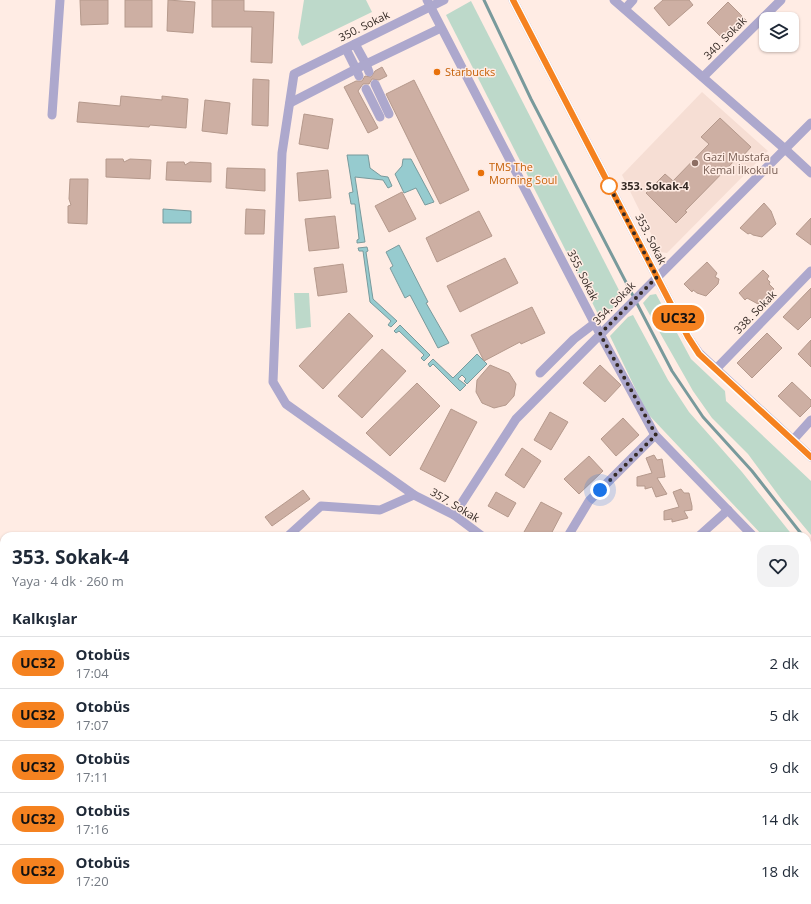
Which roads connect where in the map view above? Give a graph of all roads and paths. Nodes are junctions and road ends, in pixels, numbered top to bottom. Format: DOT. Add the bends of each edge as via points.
graph roads {
  1 [pos="60,0"];
  2 [pos="444,0"];
  3 [pos="512,0"];
  4 [pos="614,0"];
  5 [pos="633,0"];
  6 [pos="781,0"];
  7 [pos="429,3"];
  8 [pos="624,9"];
  9 [pos="441,28"];
  10 [pos="356,44"];
  11 [pos="346,49"];
  12 [pos="367,68"];
  13 [pos="358,73"];
  14 [pos="294,74"];
  15 [pos="703,77"];
  16 [pos="375,84"];
  17 [pos="366,89"];
  18 [pos="290,103"];
  19 [pos="52,115"];
  20 [pos="811,123"];
  21 [pos="785,148"];
  22 [pos="811,173"];
  23 [pos="811,271"];
  24 [pos="657,277"];
  25 [pos="595,323"];
  26 [pos="600,334"];
  27 [pos="716,369"];
  28 [pos="540,373"];
  29 [pos="811,420"];
  30 [pos="656,435"];
  31 [pos="793,440"];
  32 [pos="811,457"];
  33 [pos="414,494"];
  34 [pos="728,510"];
  35 [pos="454,515"];
  36 [pos="292,532"];
  37 [pos="477,532"];
  38 [pos="570,532"];
  39 [pos="703,532"];
  40 [pos="749,532"];
  1 -- 19 [label="street"];
  2 -- 7 [label="street, 350. Sokak"];
  3 -- 24 [label="street, 353. Sokak"];
  4 -- 8 [label="street"];
  5 -- 8 [label="street"];
  6 -- 15 [label="street, 340. Sokak"];
  7 -- 9 [label="street, 355. Sokak"];
  7 -- 10 [label="street, 350. Sokak"];
  8 -- 15 [label="street"];
  9 -- 12 [label="street"];
  9 -- 25 [label="street, 355. Sokak"];
  10 -- 11 [label="street, 350. Sokak"];
  10 -- 12 [label="street"];
  11 -- 13 [label="street"];
  11 -- 14 [label="street, 350. Sokak"];
  12 -- 13 [label="street"];
  13 -- 18 [label="street"];
  14 -- 18 [label="street, 357. Sokak"];
  15 -- 21 [label="street"];
  16 -- 17 [label="street" via="385,116"];
  18 -- 33 [label="street, 357. Sokak" via="282,153 273,382 286,404"];
  20 -- 21 [label="street, 354. Sokak"];
  21 -- 22 [label="street"];
  21 -- 24 [label="street, 354. Sokak"];
  23 -- 27 [label="street, 338. Sokak"];
  24 -- 26 [label="street, 354. Sokak"];
  24 -- 27 [label="street, 353. Sokak" via="688,337 699,354"];
  25 -- 26 [label="street, 355. Sokak"];
  25 -- 28 [label="street" via="574,339"];
  26 -- 30 [label="street, 355. Sokak"];
  26 -- 35 [label="street, 354. Sokak" via="516,419"];
  27 -- 31 [label="street, 353. Sokak"];
  29 -- 31 [label="street"];
  30 -- 34 [label="street, 355. Sokak"];
  30 -- 38 [label="street" via="589,501"];
  31 -- 32 [label="street, 353. Sokak"];
  33 -- 35 [label="street, 357. Sokak"];
  33 -- 36 [label="street" via="380,510 321,506"];
  34 -- 39 [label="street"];
  34 -- 40 [label="street, 355. Sokak"];
  35 -- 37 [label="street, 357. Sokak"];
}
